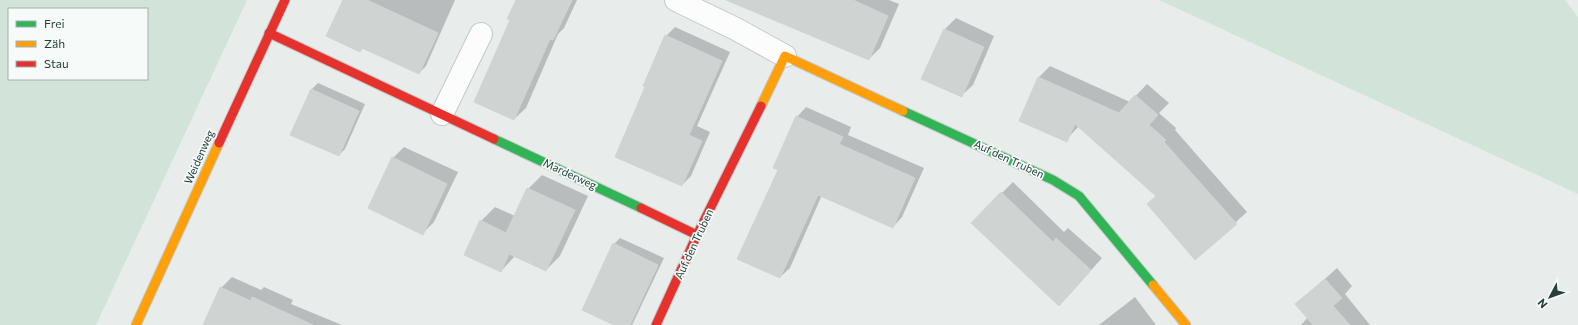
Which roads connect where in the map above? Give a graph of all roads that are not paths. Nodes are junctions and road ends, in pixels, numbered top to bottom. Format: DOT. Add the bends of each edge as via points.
graph roads {
  1 [pos="285,0"];
  2 [pos="676,0"];
  3 [pos="269,33"];
  4 [pos="481,34"];
  5 [pos="785,56"];
  6 [pos="442,114"];
  7 [pos="697,235"];
  8 [pos="136,325"];
  9 [pos="656,325"];
  10 [pos="1186,325"];
  1 -- 3 [label="street, Weidenweg"];
  2 -- 5 [label="street, Auf den Truben"];
  3 -- 6 [label="street, Marderweg"];
  3 -- 8 [label="street, Weidenweg"];
  4 -- 6 [label="street"];
  5 -- 7 [label="street, Auf den Truben"];
  5 -- 10 [label="street, Auf den Truben" via="1053,180 1079,196"];
  6 -- 7 [label="street, Marderweg"];
  7 -- 9 [label="street, Auf den Truben"];
}
